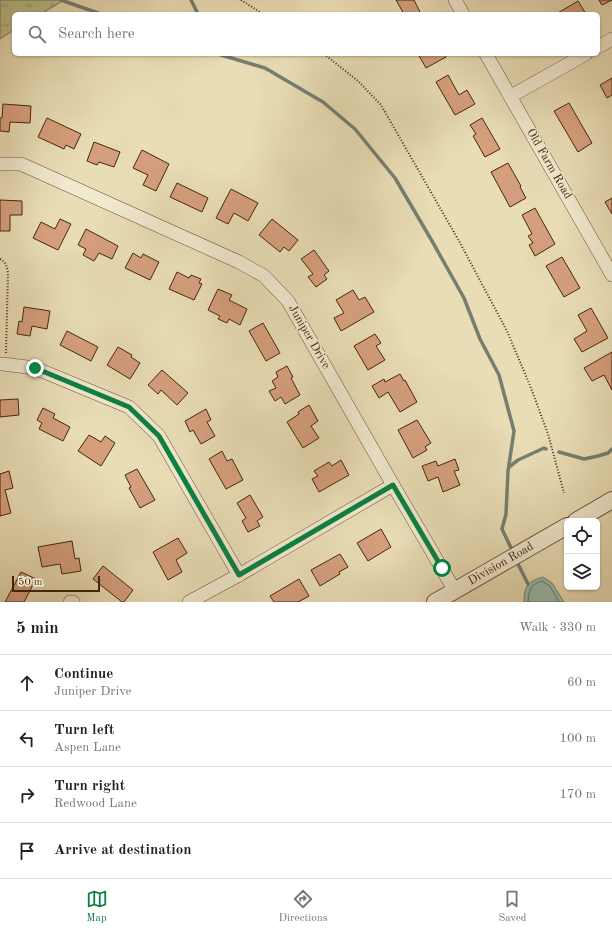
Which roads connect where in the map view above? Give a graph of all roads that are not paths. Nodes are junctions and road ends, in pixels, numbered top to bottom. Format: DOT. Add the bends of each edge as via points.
graph roads {
  1 [pos="455,0"];
  2 [pos="462,12"];
  3 [pos="612,39"];
  4 [pos="600,46"];
  5 [pos="487,56"];
  6 [pos="582,56"];
  7 [pos="511,96"];
  8 [pos="0,164"];
  9 [pos="611,271"];
  10 [pos="3,364"];
  11 [pos="393,485"];
  12 [pos="612,500"];
  13 [pos="581,518"];
  14 [pos="564,528"];
  15 [pos="239,575"];
  16 [pos="455,591"];
  17 [pos="189,602"];
  18 [pos="435,602"];
  1 -- 2 [label="street"];
  3 -- 4 [label="street"];
  5 -- 7 [label="street, Old Farm Road"];
  6 -- 7 [label="street"];
  7 -- 9 [label="street, Old Farm Road"];
  8 -- 11 [label="street, Juniper Drive" via="21,164 239,262 264,276 288,301"];
  10 -- 15 [label="street" via="35,368 129,407 159,436"];
  11 -- 15 [label="street"];
  11 -- 16 [label="street, Juniper Drive"];
  12 -- 13 [label="street"];
  14 -- 16 [label="street, Division Road"];
  15 -- 17 [label="street"];
  16 -- 18 [label="street, Division Road"];
}
